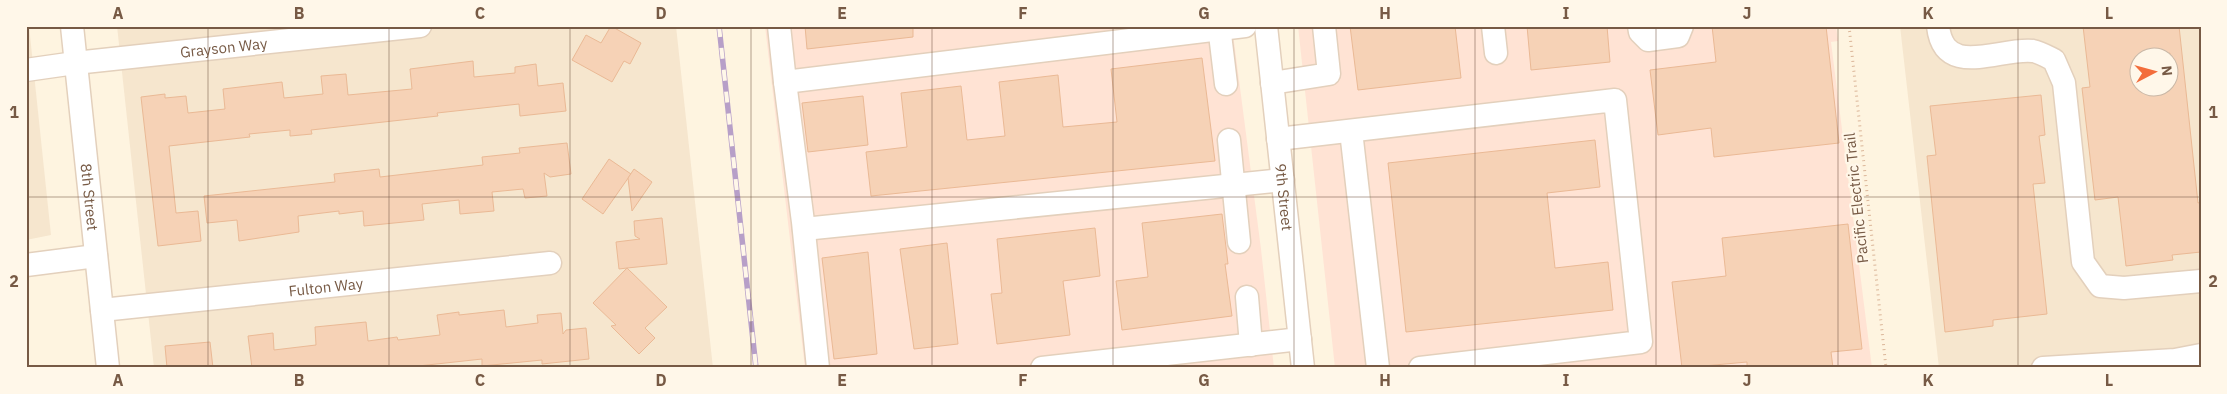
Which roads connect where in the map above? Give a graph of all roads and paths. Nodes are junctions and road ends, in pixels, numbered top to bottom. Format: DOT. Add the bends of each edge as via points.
graph roads {
  1 [pos="72,26"];
  2 [pos="420,26"];
  3 [pos="779,26"];
  4 [pos="1245,26"];
  5 [pos="1266,26"];
  6 [pos="1324,26"];
  7 [pos="1492,26"];
  8 [pos="1639,26"];
  9 [pos="1682,26"];
  10 [pos="1848,26"];
  11 [pos="1938,26"];
  12 [pos="1219,28"];
  13 [pos="1496,53"];
  14 [pos="76,63"];
  15 [pos="26,70"];
  16 [pos="786,82"];
  17 [pos="1272,83"];
  18 [pos="1226,84"];
  19 [pos="1351,131"];
  20 [pos="1278,139"];
  21 [pos="1229,140"];
  22 [pos="1283,180"];
  23 [pos="1234,185"];
  24 [pos="804,229"];
  25 [pos="1239,242"];
  26 [pos="96,256"];
  27 [pos="550,263"];
  28 [pos="26,265"];
  29 [pos="2201,281"];
  30 [pos="1247,297"];
  31 [pos="102,310"];
  32 [pos="1300,339"];
  33 [pos="1250,345"];
  34 [pos="2201,355"];
  35 [pos="108,368"];
  36 [pos="818,368"];
  37 [pos="1042,368"];
  38 [pos="1303,368"];
  39 [pos="1378,368"];
  40 [pos="1420,368"];
  41 [pos="1886,368"];
  42 [pos="2043,368"];
  1 -- 14 [label="street, 8th Street"];
  2 -- 14 [label="street, Grayson Way"];
  3 -- 16 [label="street"];
  4 -- 12 [label="street"];
  5 -- 17 [label="street, 9th Street"];
  6 -- 17 [label="street" via="1329,74"];
  7 -- 13 [label="street"];
  8 -- 9 [label="street" via="1648,40 1678,36"];
  10 -- 41 [label="path, Pacific Electric Trail"];
  11 -- 29 [label="street" via="1940,38 1950,52 1968,58 2033,51 2054,60 2064,83 2083,262 2100,286 2124,288"];
  12 -- 16 [label="street"];
  12 -- 18 [label="street"];
  14 -- 15 [label="street, Grayson Way"];
  14 -- 26 [label="street, 8th Street"];
  16 -- 24 [label="street"];
  17 -- 20 [label="street, 9th Street"];
  19 -- 20 [label="street"];
  19 -- 39 [label="street"];
  19 -- 40 [label="street" via="1614,100 1641,342"];
  20 -- 22 [label="street, 9th Street"];
  21 -- 23 [label="street"];
  22 -- 23 [label="street"];
  22 -- 32 [label="street, 9th Street"];
  23 -- 24 [label="street"];
  23 -- 25 [label="street"];
  24 -- 36 [label="street"];
  26 -- 28 [label="street"];
  26 -- 31 [label="street, 8th Street"];
  27 -- 31 [label="street, Fulton Way"];
  30 -- 33 [label="street"];
  31 -- 35 [label="street, 8th Street"];
  32 -- 33 [label="street"];
  32 -- 38 [label="street, 9th Street"];
  33 -- 37 [label="street"];
  34 -- 42 [label="street" via="2175,360"];
}
